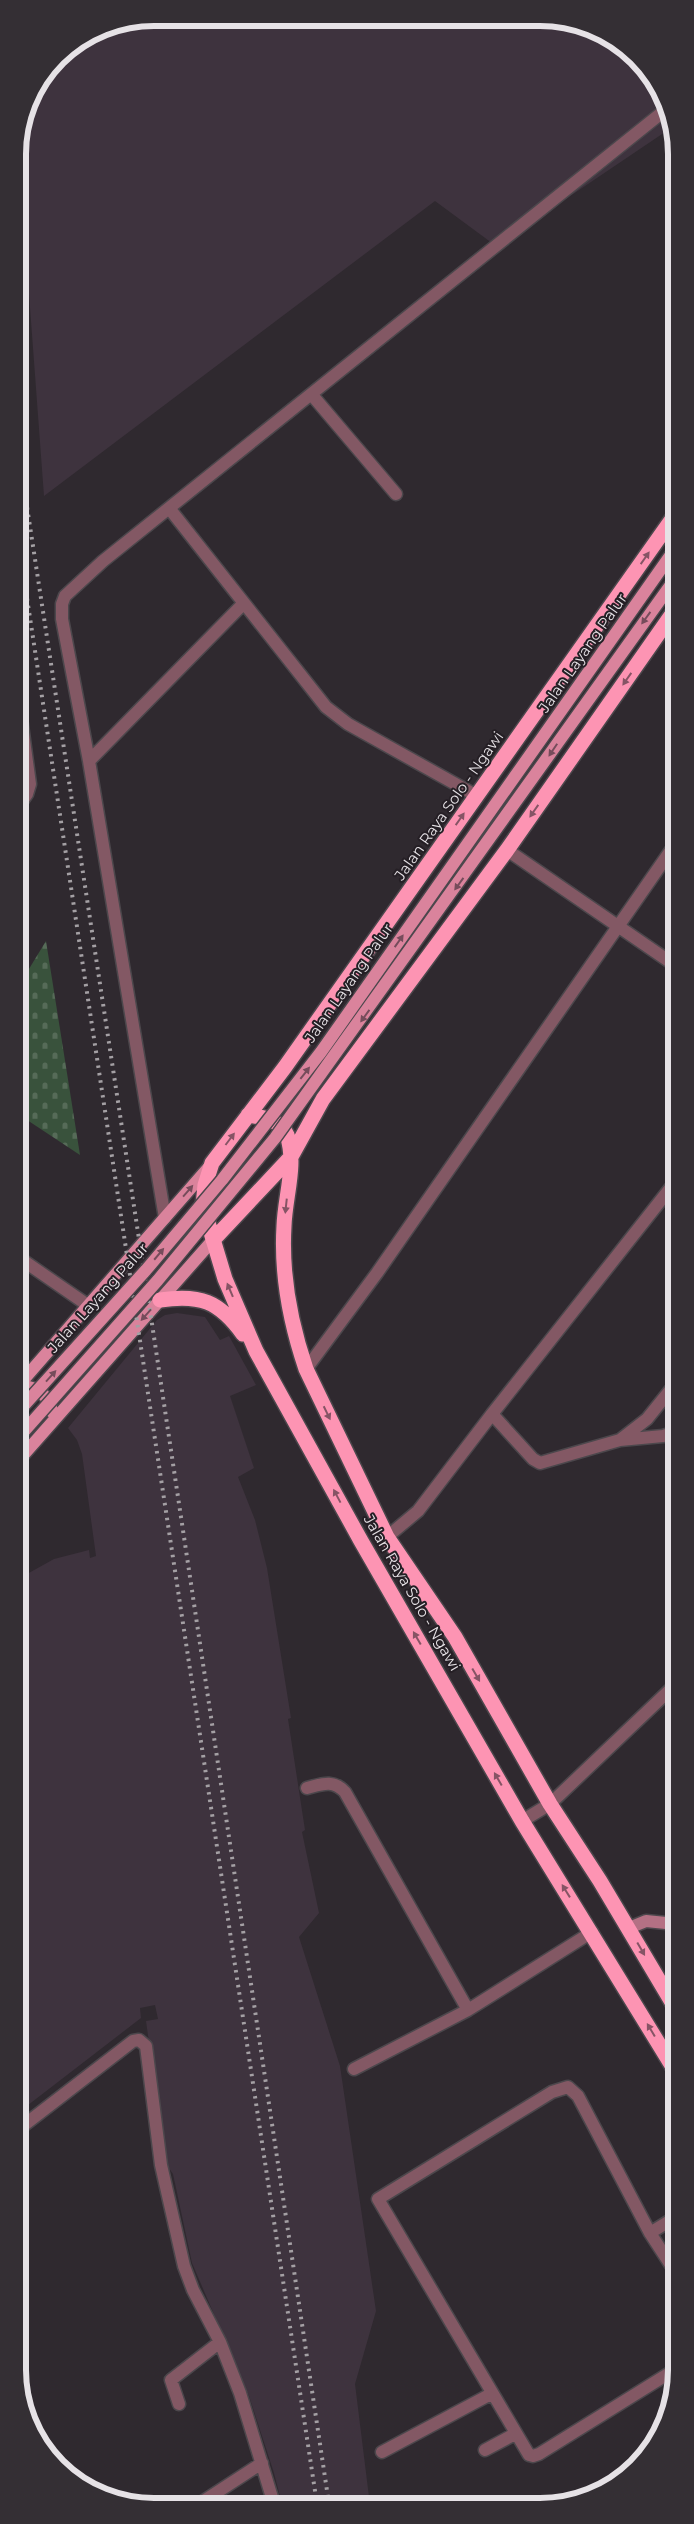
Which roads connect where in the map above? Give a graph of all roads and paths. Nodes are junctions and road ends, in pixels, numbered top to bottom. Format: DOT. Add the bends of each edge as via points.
graph roads {
  1 [pos="660,113"];
  2 [pos="312,395"];
  3 [pos="396,494"];
  4 [pos="169,508"];
  5 [pos="668,527"];
  6 [pos="668,561"];
  7 [pos="668,590"];
  8 [pos="244,603"];
  9 [pos="668,622"];
  10 [pos="27,760"];
  11 [pos="89,761"];
  12 [pos="27,796"];
  13 [pos="477,796"];
  14 [pos="507,850"];
  15 [pos="668,855"];
  16 [pos="616,926"];
  17 [pos="668,960"];
  18 [pos="284,1067"];
  19 [pos="323,1099"];
  20 [pos="248,1115"];
  21 [pos="291,1157"];
  22 [pos="212,1163"];
  23 [pos="668,1192"];
  24 [pos="165,1218"];
  25 [pos="213,1240"];
  26 [pos="26,1263"];
  27 [pos="160,1300"];
  28 [pos="89,1306"];
  29 [pos="256,1351"];
  30 [pos="306,1368"];
  31 [pos="26,1377"];
  32 [pos="26,1386"];
  33 [pos="667,1394"];
  34 [pos="26,1403"];
  35 [pos="492,1414"];
  36 [pos="52,1423"];
  37 [pos="26,1428"];
  38 [pos="667,1435"];
  39 [pos="620,1440"];
  40 [pos="26,1452"];
  41 [pos="387,1537"];
  42 [pos="667,1692"];
  43 [pos="307,1788"];
  44 [pos="550,1804"];
  45 [pos="522,1821"];
  46 [pos="667,1923"];
  47 [pos="629,1928"];
  48 [pos="592,1932"];
  49 [pos="667,1995"];
  50 [pos="468,2010"];
  51 [pos="667,2057"];
  52 [pos="354,2069"];
  53 [pos="26,2124"];
  54 [pos="667,2222"];
  55 [pos="650,2233"];
  56 [pos="667,2259"];
  57 [pos="220,2342"];
  58 [pos="667,2374"];
  59 [pos="492,2394"];
  60 [pos="179,2404"];
  61 [pos="516,2434"];
  62 [pos="485,2450"];
  63 [pos="382,2452"];
  64 [pos="262,2463"];
  65 [pos="208,2498"];
  66 [pos="272,2498"];
  1 -- 2 [label="street"];
  2 -- 3 [label="street"];
  2 -- 4 [label="street"];
  4 -- 8 [label="street"];
  4 -- 11 [label="street" via="70,589 62,604 62,620"];
  13 -- 5 [label="highway, Jalan Raya Solo - Ngawi, one-way"];
  34 -- 6 [label="main road, Jalan Layang Palur, one-way, bridge" via="222,1180 321,1052"];
  7 -- 37 [label="main road, Jalan Layang Palur, one-way, bridge" via="275,1138 158,1280"];
  8 -- 11 [label="street"];
  8 -- 13 [label="street" via="326,707 348,724"];
  9 -- 14 [label="highway, Jalan Raya Solo - Ngawi, one-way"];
  10 -- 12 [label="street" via="30,784"];
  11 -- 24 [label="street"];
  18 -- 13 [label="highway, Jalan Raya Solo - Ngawi, one-way"];
  14 -- 16 [label="street"];
  14 -- 19 [label="highway, Jalan Raya Solo - Ngawi"];
  15 -- 16 [label="street"];
  16 -- 17 [label="street"];
  16 -- 30 [label="street" via="377,1273"];
  18 -- 19 [label="highway" via="286,1083 297,1095 311,1101"];
  18 -- 20 [label="highway, Jalan Raya Solo - Ngawi"];
  19 -- 21 [label="highway, Jalan Raya Solo - Ngawi"];
  20 -- 21 [label="highway, Jalan Raya Solo - Ngawi" via="262,1116 280,1126 286,1135"];
  22 -- 20 [label="highway, Jalan Raya Solo - Ngawi, one-way"];
  21 -- 25 [label="highway"];
  21 -- 30 [label="highway, Jalan Raya Solo - Ngawi, one-way" via="284,1226 284,1276 290,1316"];
  24 -- 22 [label="main road, one-way"];
  22 -- 25 [label="highway, Jalan Raya Solo - Ngawi" via="203,1206"];
  23 -- 35 [label="street"];
  24 -- 28 [label="main road"];
  25 -- 27 [label="main road"];
  29 -- 25 [label="highway, Jalan Raya Solo - Ngawi, one-way" via="225,1279"];
  26 -- 28 [label="street"];
  27 -- 29 [label="highway" via="186,1296 213,1304 235,1323"];
  27 -- 36 [label="main road, one-way"];
  28 -- 31 [label="main road"];
  45 -- 29 [label="highway, Jalan Raya Solo - Ngawi, one-way"];
  30 -- 41 [label="highway, Jalan Raya Solo - Ngawi, one-way"];
  32 -- 36 [label="main road" via="36,1389 48,1401"];
  33 -- 39 [label="street" via="647,1418"];
  35 -- 39 [label="street" via="540,1463"];
  35 -- 41 [label="street" via="418,1511"];
  36 -- 40 [label="main road"];
  38 -- 39 [label="street"];
  41 -- 44 [label="highway, Jalan Raya Solo - Ngawi, one-way" via="455,1638"];
  42 -- 44 [label="street"];
  43 -- 50 [label="street" via="329,1783 339,1786 344,1792"];
  44 -- 45 [label="street"];
  44 -- 47 [label="highway, Jalan Raya Solo - Ngawi"];
  48 -- 45 [label="highway, Jalan Raya Solo - Ngawi, one-way"];
  46 -- 47 [label="street" via="646,1921"];
  47 -- 49 [label="highway, Jalan Raya Solo - Ngawi, one-way"];
  48 -- 50 [label="street"];
  51 -- 48 [label="highway, Jalan Raya Solo - Ngawi, one-way"];
  50 -- 52 [label="street"];
  53 -- 57 [label="street" via="133,2041 146,2046 161,2165 184,2266"];
  54 -- 55 [label="street"];
  55 -- 56 [label="street"];
  55 -- 59 [label="street" via="578,2096 568,2088 552,2092 378,2199"];
  57 -- 60 [label="street" via="171,2380"];
  57 -- 64 [label="street"];
  58 -- 61 [label="street" via="533,2456 527,2453"];
  59 -- 61 [label="street"];
  59 -- 63 [label="street"];
  61 -- 62 [label="street"];
  64 -- 65 [label="street"];
  64 -- 66 [label="street"];
}
